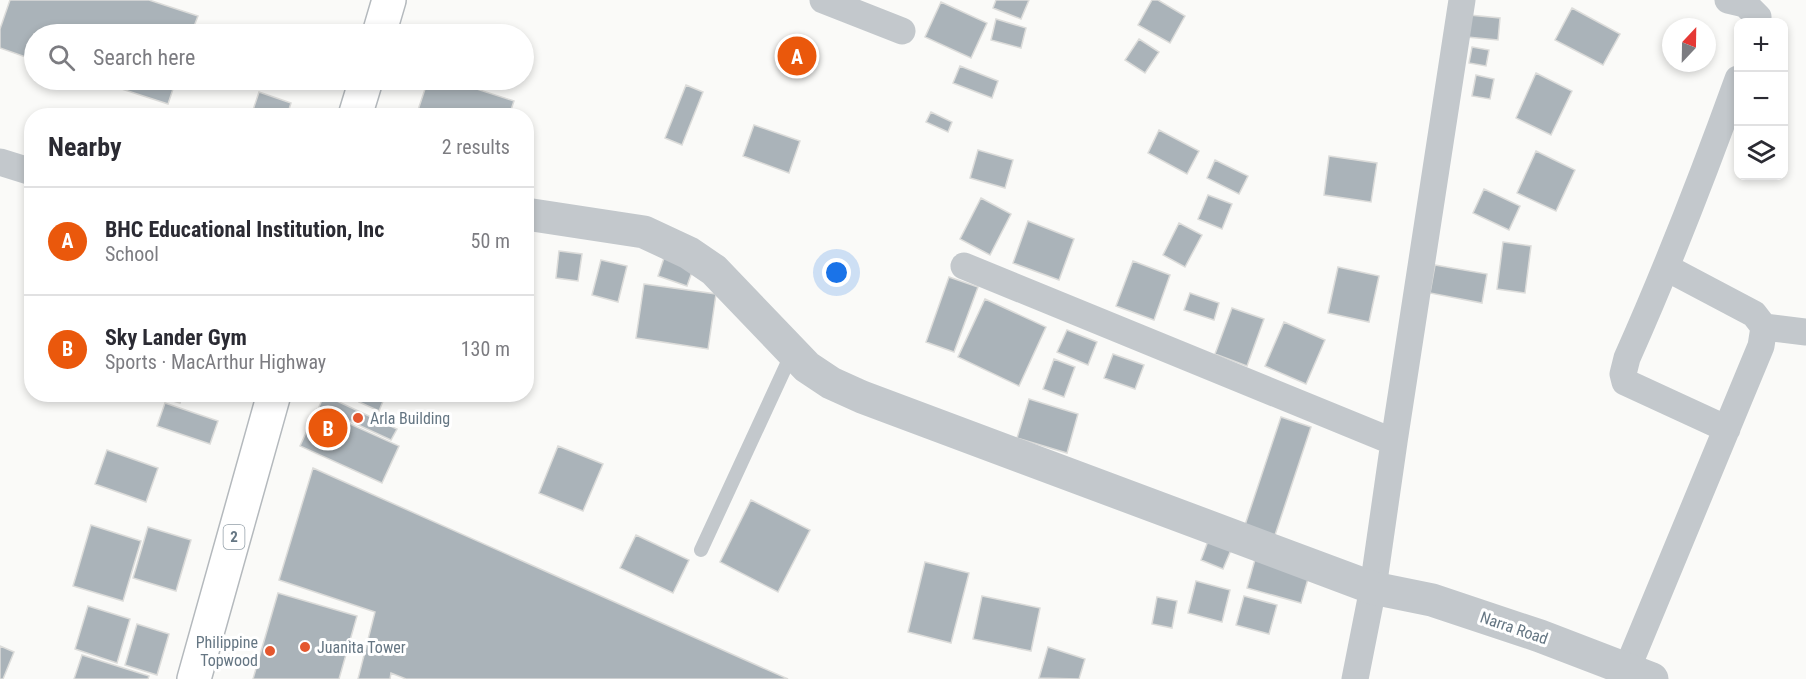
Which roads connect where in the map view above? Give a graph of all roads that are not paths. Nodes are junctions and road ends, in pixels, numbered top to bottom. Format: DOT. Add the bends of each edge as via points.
graph roads {
  1 [pos="389,0"];
  2 [pos="823,0"];
  3 [pos="1462,0"];
  4 [pos="1728,0"];
  5 [pos="1758,18"];
  6 [pos="382,24"];
  7 [pos="902,31"];
  8 [pos="363,90"];
  9 [pos="1734,90"];
  10 [pos="357,108"];
  11 [pos="0,162"];
  12 [pos="24,170"];
  13 [pos="534,215"];
  14 [pos="964,266"];
  15 [pos="1667,268"];
  16 [pos="1764,327"];
  17 [pos="1806,332"];
  18 [pos="793,353"];
  19 [pos="272,402"];
  20 [pos="1727,429"];
  21 [pos="1394,442"];
  22 [pos="701,550"];
  23 [pos="1373,588"];
  24 [pos="1640,674"];
  25 [pos="194,679"];
  26 [pos="1355,679"];
  1 -- 6 [label="highway"];
  2 -- 7 [label="street"];
  3 -- 21 [label="street"];
  4 -- 5 [label="street" via="1745,4"];
  8 -- 10 [label="highway"];
  9 -- 15 [label="street"];
  11 -- 12 [label="street"];
  13 -- 18 [label="street, Narra Road" via="644,232 689,253 714,270"];
  14 -- 21 [label="street"];
  15 -- 16 [label="street" via="1754,314"];
  15 -- 20 [label="street" via="1623,374 1626,382"];
  16 -- 17 [label="street"];
  16 -- 20 [label="street" via="1761,346"];
  18 -- 22 [label="lane"];
  18 -- 23 [label="street, Narra Road" via="823,378 862,397"];
  19 -- 25 [label="highway, 2"];
  20 -- 24 [label="street"];
  21 -- 23 [label="street"];
  23 -- 24 [label="street, Narra Road" via="1432,600"];
  23 -- 26 [label="street"];
}
